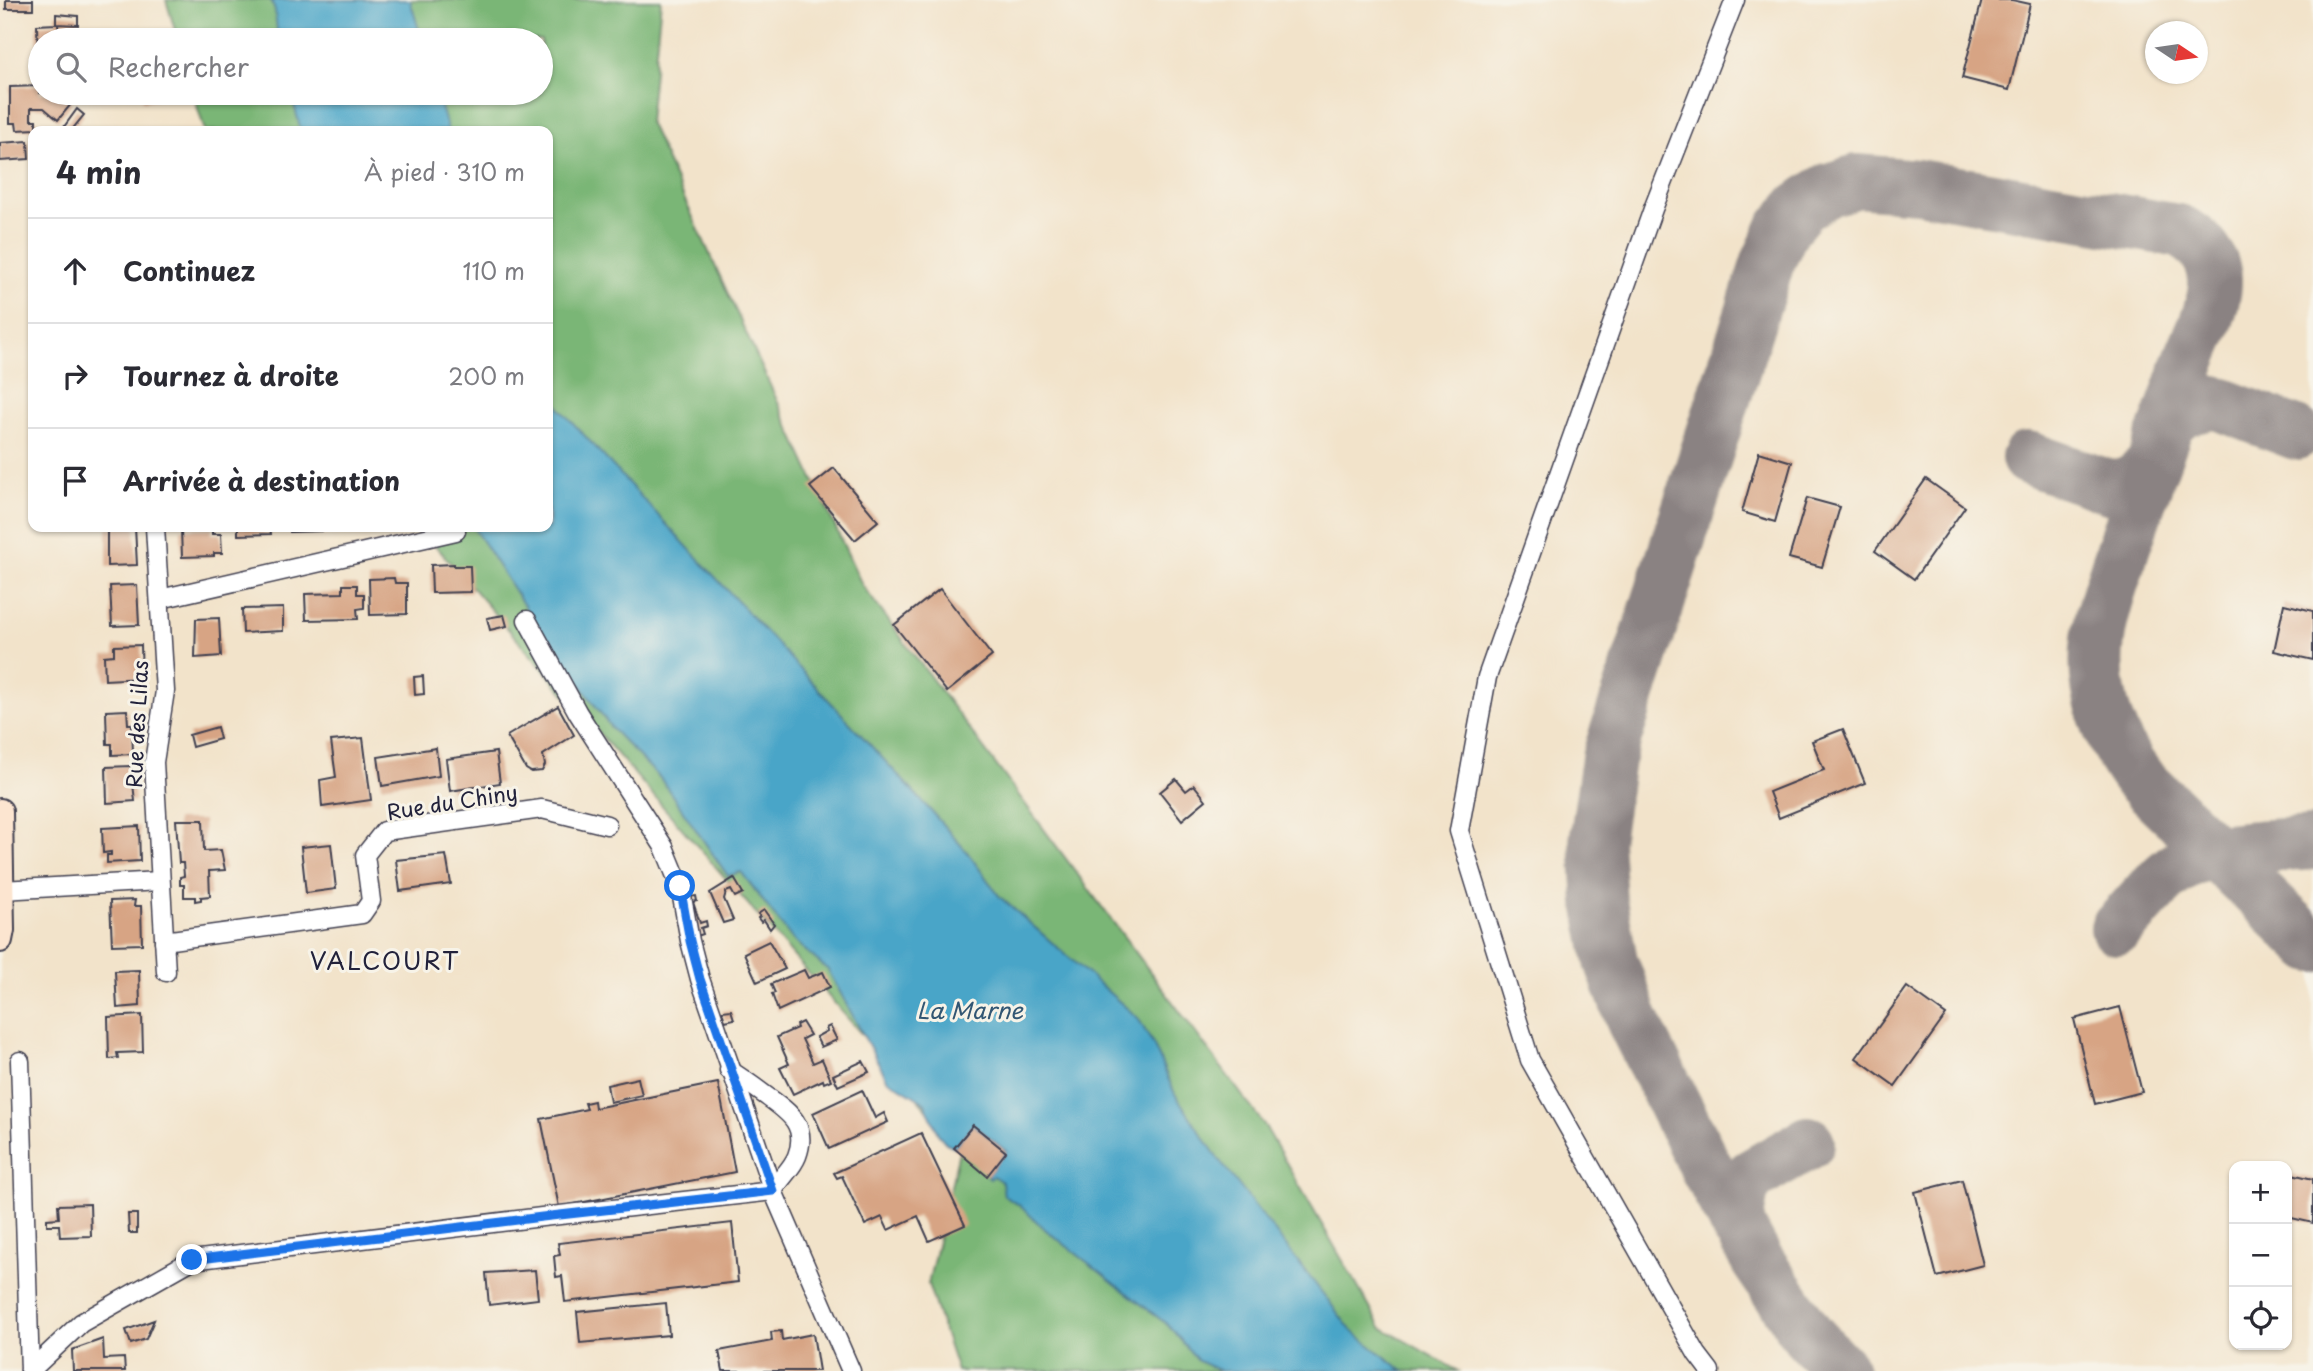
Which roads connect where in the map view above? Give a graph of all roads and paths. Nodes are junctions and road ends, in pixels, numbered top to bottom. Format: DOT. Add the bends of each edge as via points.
graph roads {
  1 [pos="1735,0"];
  2 [pos="155,532"];
  3 [pos="452,532"];
  4 [pos="160,598"];
  5 [pos="527,620"];
  6 [pos="0,811"];
  7 [pos="607,825"];
  8 [pos="159,881"];
  9 [pos="2,890"];
  10 [pos="0,940"];
  11 [pos="163,942"];
  12 [pos="166,972"];
  13 [pos="20,1061"];
  14 [pos="729,1070"];
  15 [pos="773,1191"];
  16 [pos="30,1371"];
  17 [pos="851,1371"];
  18 [pos="1710,1371"];
  1 -- 18 [label="street" via="1653,209 1487,677 1459,831 1530,1060"];
  2 -- 4 [label="street, Rue des Lilas"];
  3 -- 4 [label="street"];
  4 -- 8 [label="street, Rue des Lilas" via="165,691 154,762"];
  5 -- 14 [label="street" via="578,713 664,847 680,886 690,941"];
  6 -- 9 [label="main road"];
  7 -- 11 [label="street, Rue du Chiny" via="542,809 384,831 365,855 371,901 362,914"];
  8 -- 9 [label="street"];
  8 -- 11 [label="street, Rue des Lilas"];
  9 -- 10 [label="main road"];
  11 -- 12 [label="street, Rue des Lilas"];
  13 -- 16 [label="street"];
  14 -- 15 [label="street"];
  14 -- 15 [label="street" via="783,1107 798,1127 796,1159"];
  15 -- 16 [label="street" via="192,1260 81,1323"];
  15 -- 17 [label="street"];
}
